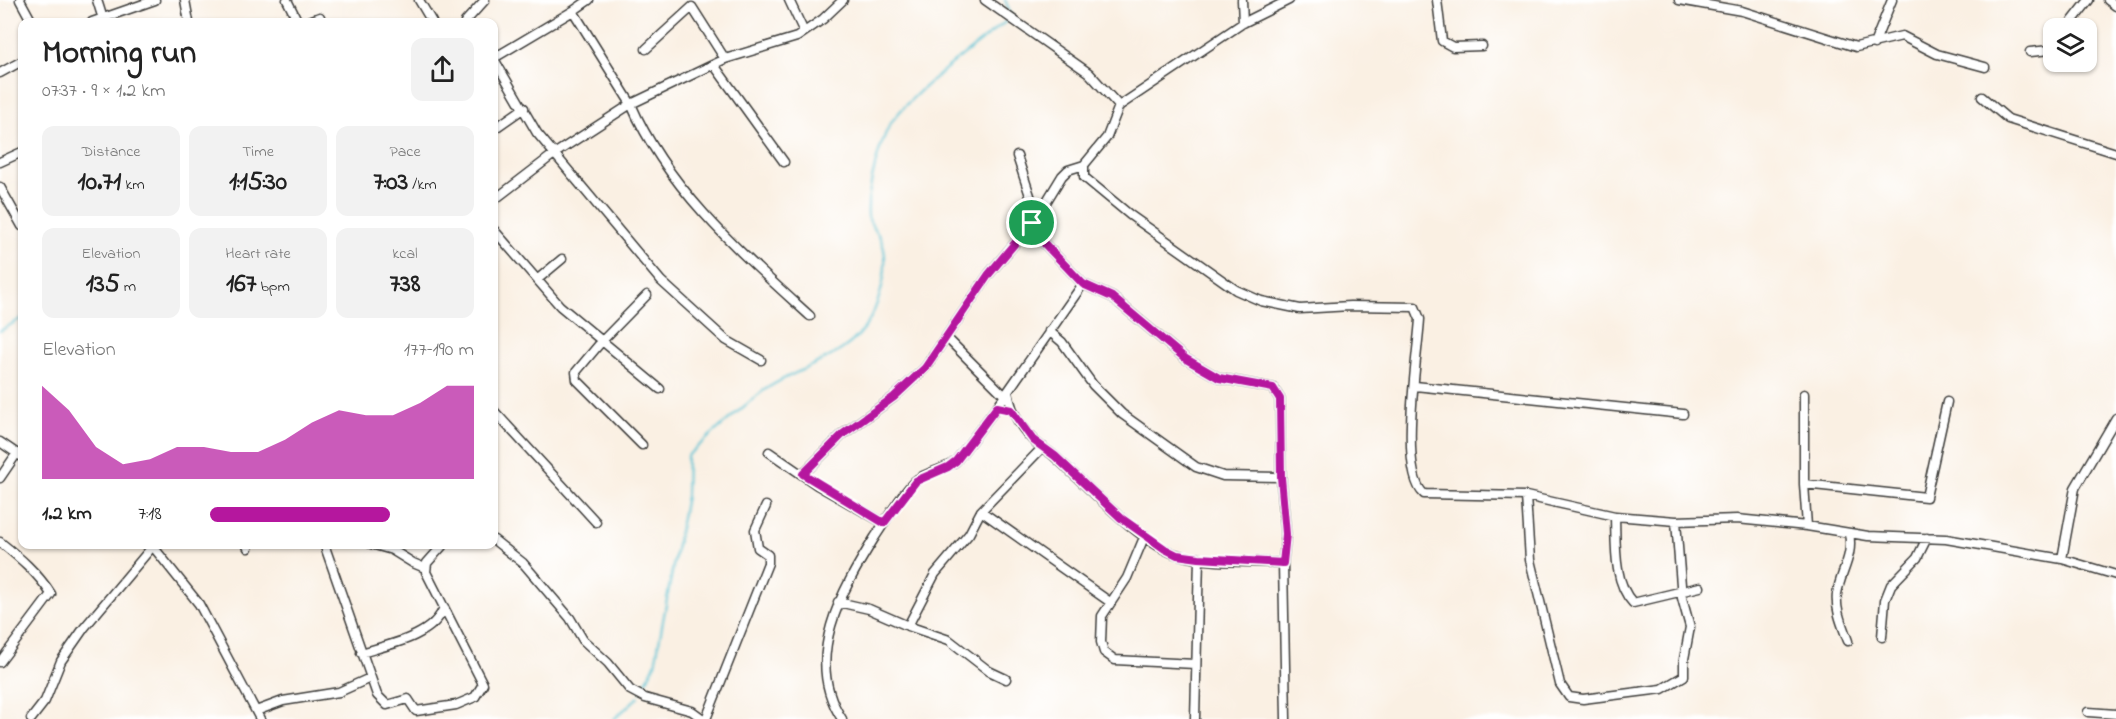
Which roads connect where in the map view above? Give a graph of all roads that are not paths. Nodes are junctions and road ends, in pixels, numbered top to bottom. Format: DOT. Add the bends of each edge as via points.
graph roads {
  1 [pos="20,0"];
  2 [pos="97,0"];
  3 [pos="155,0"];
  4 [pos="185,0"];
  5 [pos="287,0"];
  6 [pos="419,0"];
  7 [pos="485,0"];
  8 [pos="589,0"];
  9 [pos="789,0"];
  10 [pos="843,0"];
  11 [pos="984,0"];
  12 [pos="1242,0"];
  13 [pos="1289,0"];
  14 [pos="1437,0"];
  15 [pos="1679,0"];
  16 [pos="1892,0"];
  17 [pos="2089,0"];
  18 [pos="2108,0"];
  19 [pos="2116,6"];
  20 [pos="573,11"];
  21 [pos="30,18"];
  22 [pos="98,18"];
  23 [pos="106,18"];
  24 [pos="188,18"];
  25 [pos="296,18"];
  26 [pos="430,18"];
  27 [pos="470,18"];
  28 [pos="2075,18"];
  29 [pos="1243,23"];
  30 [pos="804,32"];
  31 [pos="1874,44"];
  32 [pos="1482,46"];
  33 [pos="646,49"];
  34 [pos="2043,50"];
  35 [pos="2030,51"];
  36 [pos="498,56"];
  37 [pos="725,59"];
  38 [pos="18,63"];
  39 [pos="498,65"];
  40 [pos="714,65"];
  41 [pos="1985,68"];
  42 [pos="0,72"];
  43 [pos="1982,97"];
  44 [pos="631,104"];
  45 [pos="1119,106"];
  46 [pos="524,108"];
  47 [pos="498,126"];
  48 [pos="2116,153"];
  49 [pos="18,154"];
  50 [pos="554,154"];
  51 [pos="1017,156"];
  52 [pos="0,162"];
  53 [pos="784,162"];
  54 [pos="1084,165"];
  55 [pos="0,187"];
  56 [pos="498,197"];
  57 [pos="18,219"];
  58 [pos="1034,220"];
  59 [pos="498,234"];
  60 [pos="562,259"];
  61 [pos="538,279"];
  62 [pos="1083,284"];
  63 [pos="647,295"];
  64 [pos="810,316"];
  65 [pos="1049,331"];
  66 [pos="947,338"];
  67 [pos="602,341"];
  68 [pos="761,360"];
  69 [pos="1415,386"];
  70 [pos="660,388"];
  71 [pos="1007,394"];
  72 [pos="1804,394"];
  73 [pos="1947,402"];
  74 [pos="997,407"];
  75 [pos="1011,410"];
  76 [pos="1683,414"];
  77 [pos="498,415"];
  78 [pos="2116,418"];
  79 [pos="0,442"];
  80 [pos="642,445"];
  81 [pos="1043,447"];
  82 [pos="769,452"];
  83 [pos="18,454"];
  84 [pos="18,457"];
  85 [pos="803,474"];
  86 [pos="1281,477"];
  87 [pos="0,478"];
  88 [pos="1804,484"];
  89 [pos="1526,496"];
  90 [pos="766,506"];
  91 [pos="981,511"];
  92 [pos="1615,516"];
  93 [pos="1676,521"];
  94 [pos="596,522"];
  95 [pos="884,523"];
  96 [pos="1807,526"];
  97 [pos="1849,534"];
  98 [pos="1145,535"];
  99 [pos="1928,538"];
  100 [pos="0,542"];
  101 [pos="498,543"];
  102 [pos="150,549"];
  103 [pos="154,549"];
  104 [pos="326,549"];
  105 [pos="388,549"];
  106 [pos="440,549"];
  107 [pos="1199,558"];
  108 [pos="2062,559"];
  109 [pos="1283,563"];
  110 [pos="425,568"];
  111 [pos="2116,574"];
  112 [pos="1700,588"];
  113 [pos="1682,590"];
  114 [pos="838,602"];
  115 [pos="1110,602"];
  116 [pos="444,608"];
  117 [pos="908,626"];
  118 [pos="1882,637"];
  119 [pos="1848,641"];
  120 [pos="361,653"];
  121 [pos="0,662"];
  122 [pos="1196,664"];
  123 [pos="370,678"];
  124 [pos="1006,679"];
  125 [pos="2088,712"];
  126 [pos="2116,714"];
  127 [pos="258,715"];
  128 [pos="31,719"];
  129 [pos="704,719"];
  130 [pos="842,719"];
  131 [pos="1195,719"];
  132 [pos="1286,719"];
  1 -- 21 [label="street"];
  2 -- 22 [label="street"];
  3 -- 23 [label="street"];
  4 -- 24 [label="street"];
  5 -- 25 [label="street"];
  6 -- 26 [label="street"];
  7 -- 27 [label="street"];
  8 -- 20 [label="street"];
  9 -- 30 [label="street"];
  10 -- 30 [label="street"];
  11 -- 45 [label="street" via="1089,73"];
  12 -- 29 [label="street"];
  13 -- 29 [label="street"];
  14 -- 32 [label="street" via="1442,41 1453,47"];
  15 -- 31 [label="street" via="1742,11 1856,47"];
  16 -- 31 [label="street"];
  17 -- 28 [label="street"];
  18 -- 19 [label="street"];
  20 -- 36 [label="street"];
  20 -- 44 [label="street"];
  29 -- 45 [label="street"];
  30 -- 37 [label="street"];
  31 -- 41 [label="street" via="1902,36 1937,54"];
  33 -- 37 [label="street" via="692,7"];
  34 -- 35 [label="street"];
  37 -- 40 [label="street"];
  38 -- 42 [label="street"];
  39 -- 46 [label="street"];
  40 -- 44 [label="street"];
  40 -- 53 [label="street"];
  43 -- 48 [label="street" via="2008,119"];
  44 -- 50 [label="street"];
  44 -- 64 [label="street" via="645,138 692,200"];
  45 -- 54 [label="street" via="1107,137"];
  46 -- 47 [label="street"];
  46 -- 50 [label="street"];
  49 -- 52 [label="street"];
  50 -- 56 [label="street"];
  50 -- 68 [label="street" via="661,281 726,340"];
  51 -- 58 [label="street"];
  54 -- 58 [label="street" via="1068,170"];
  54 -- 69 [label="street" via="1084,177 1113,201 1244,294 1300,309 1415,307 1420,319"];
  55 -- 57 [label="street"];
  58 -- 62 [label="street" via="1039,238"];
  58 -- 66 [label="street" via="989,274"];
  59 -- 61 [label="street"];
  60 -- 61 [label="street"];
  61 -- 67 [label="street" via="560,306"];
  62 -- 65 [label="street"];
  62 -- 86 [label="street" via="1112,297 1204,370 1278,392"];
  63 -- 67 [label="street"];
  65 -- 71 [label="street"];
  65 -- 86 [label="street" via="1122,414 1196,467 1223,476"];
  66 -- 71 [label="street"];
  66 -- 85 [label="street" via="925,368 894,397 843,434"];
  67 -- 70 [label="street"];
  67 -- 80 [label="street" via="576,372 577,380"];
  69 -- 76 [label="street"];
  69 -- 89 [label="street" via="1409,433 1417,488 1424,494 1437,495"];
  71 -- 74 [label="street"];
  71 -- 75 [label="street"];
  72 -- 88 [label="street"];
  73 -- 88 [label="street" via="1926,497"];
  74 -- 75 [label="street"];
  74 -- 95 [label="street" via="956,461 916,481"];
  75 -- 81 [label="street"];
  77 -- 94 [label="street"];
  78 -- 108 [label="street" via="2075,488"];
  79 -- 83 [label="street"];
  81 -- 91 [label="street"];
  81 -- 98 [label="street"];
  82 -- 85 [label="street"];
  84 -- 87 [label="street"];
  85 -- 95 [label="street"];
  86 -- 109 [label="street" via="1286,534"];
  88 -- 96 [label="street"];
  89 -- 92 [label="street"];
  89 -- 113 [label="street" via="1532,570 1560,684 1569,697 1583,699 1662,689 1684,676 1690,627"];
  90 -- 129 [label="street" via="755,530 758,548 768,555 768,563"];
  91 -- 115 [label="street"];
  91 -- 117 [label="street" via="969,534 935,574"];
  92 -- 93 [label="street"];
  92 -- 113 [label="street" via="1617,564 1625,595 1633,603"];
  93 -- 96 [label="street" via="1737,519"];
  93 -- 113 [label="street"];
  95 -- 114 [label="street"];
  96 -- 97 [label="street"];
  97 -- 99 [label="street"];
  97 -- 119 [label="street" via="1851,544 1837,594 1838,613"];
  98 -- 107 [label="street" via="1177,555"];
  98 -- 115 [label="street" via="1127,578"];
  99 -- 108 [label="street"];
  99 -- 118 [label="street" via="1917,558 1891,585 1885,600"];
  100 -- 121 [label="street" via="21,559 51,594"];
  101 -- 129 [label="street" via="523,563 570,618 583,640 630,690 692,711"];
  102 -- 128 [label="street" via="61,661 45,702"];
  103 -- 127 [label="street" via="199,604"];
  104 -- 120 [label="street"];
  105 -- 110 [label="street"];
  106 -- 110 [label="street"];
  107 -- 109 [label="street"];
  107 -- 122 [label="street"];
  108 -- 111 [label="street"];
  109 -- 132 [label="street"];
  110 -- 116 [label="street"];
  112 -- 113 [label="street"];
  114 -- 117 [label="street" via="869,609"];
  114 -- 130 [label="street" via="825,658 828,696"];
  115 -- 122 [label="street" via="1101,625 1101,642 1108,657"];
  116 -- 120 [label="street" via="436,621 410,638"];
  116 -- 123 [label="street" via="483,684 475,697 456,705 416,711 408,699 387,705 377,695"];
  117 -- 124 [label="street" via="950,640 982,667"];
  120 -- 123 [label="street"];
  122 -- 131 [label="street"];
  123 -- 127 [label="street" via="339,692 283,701"];
  125 -- 126 [label="street"];
}
